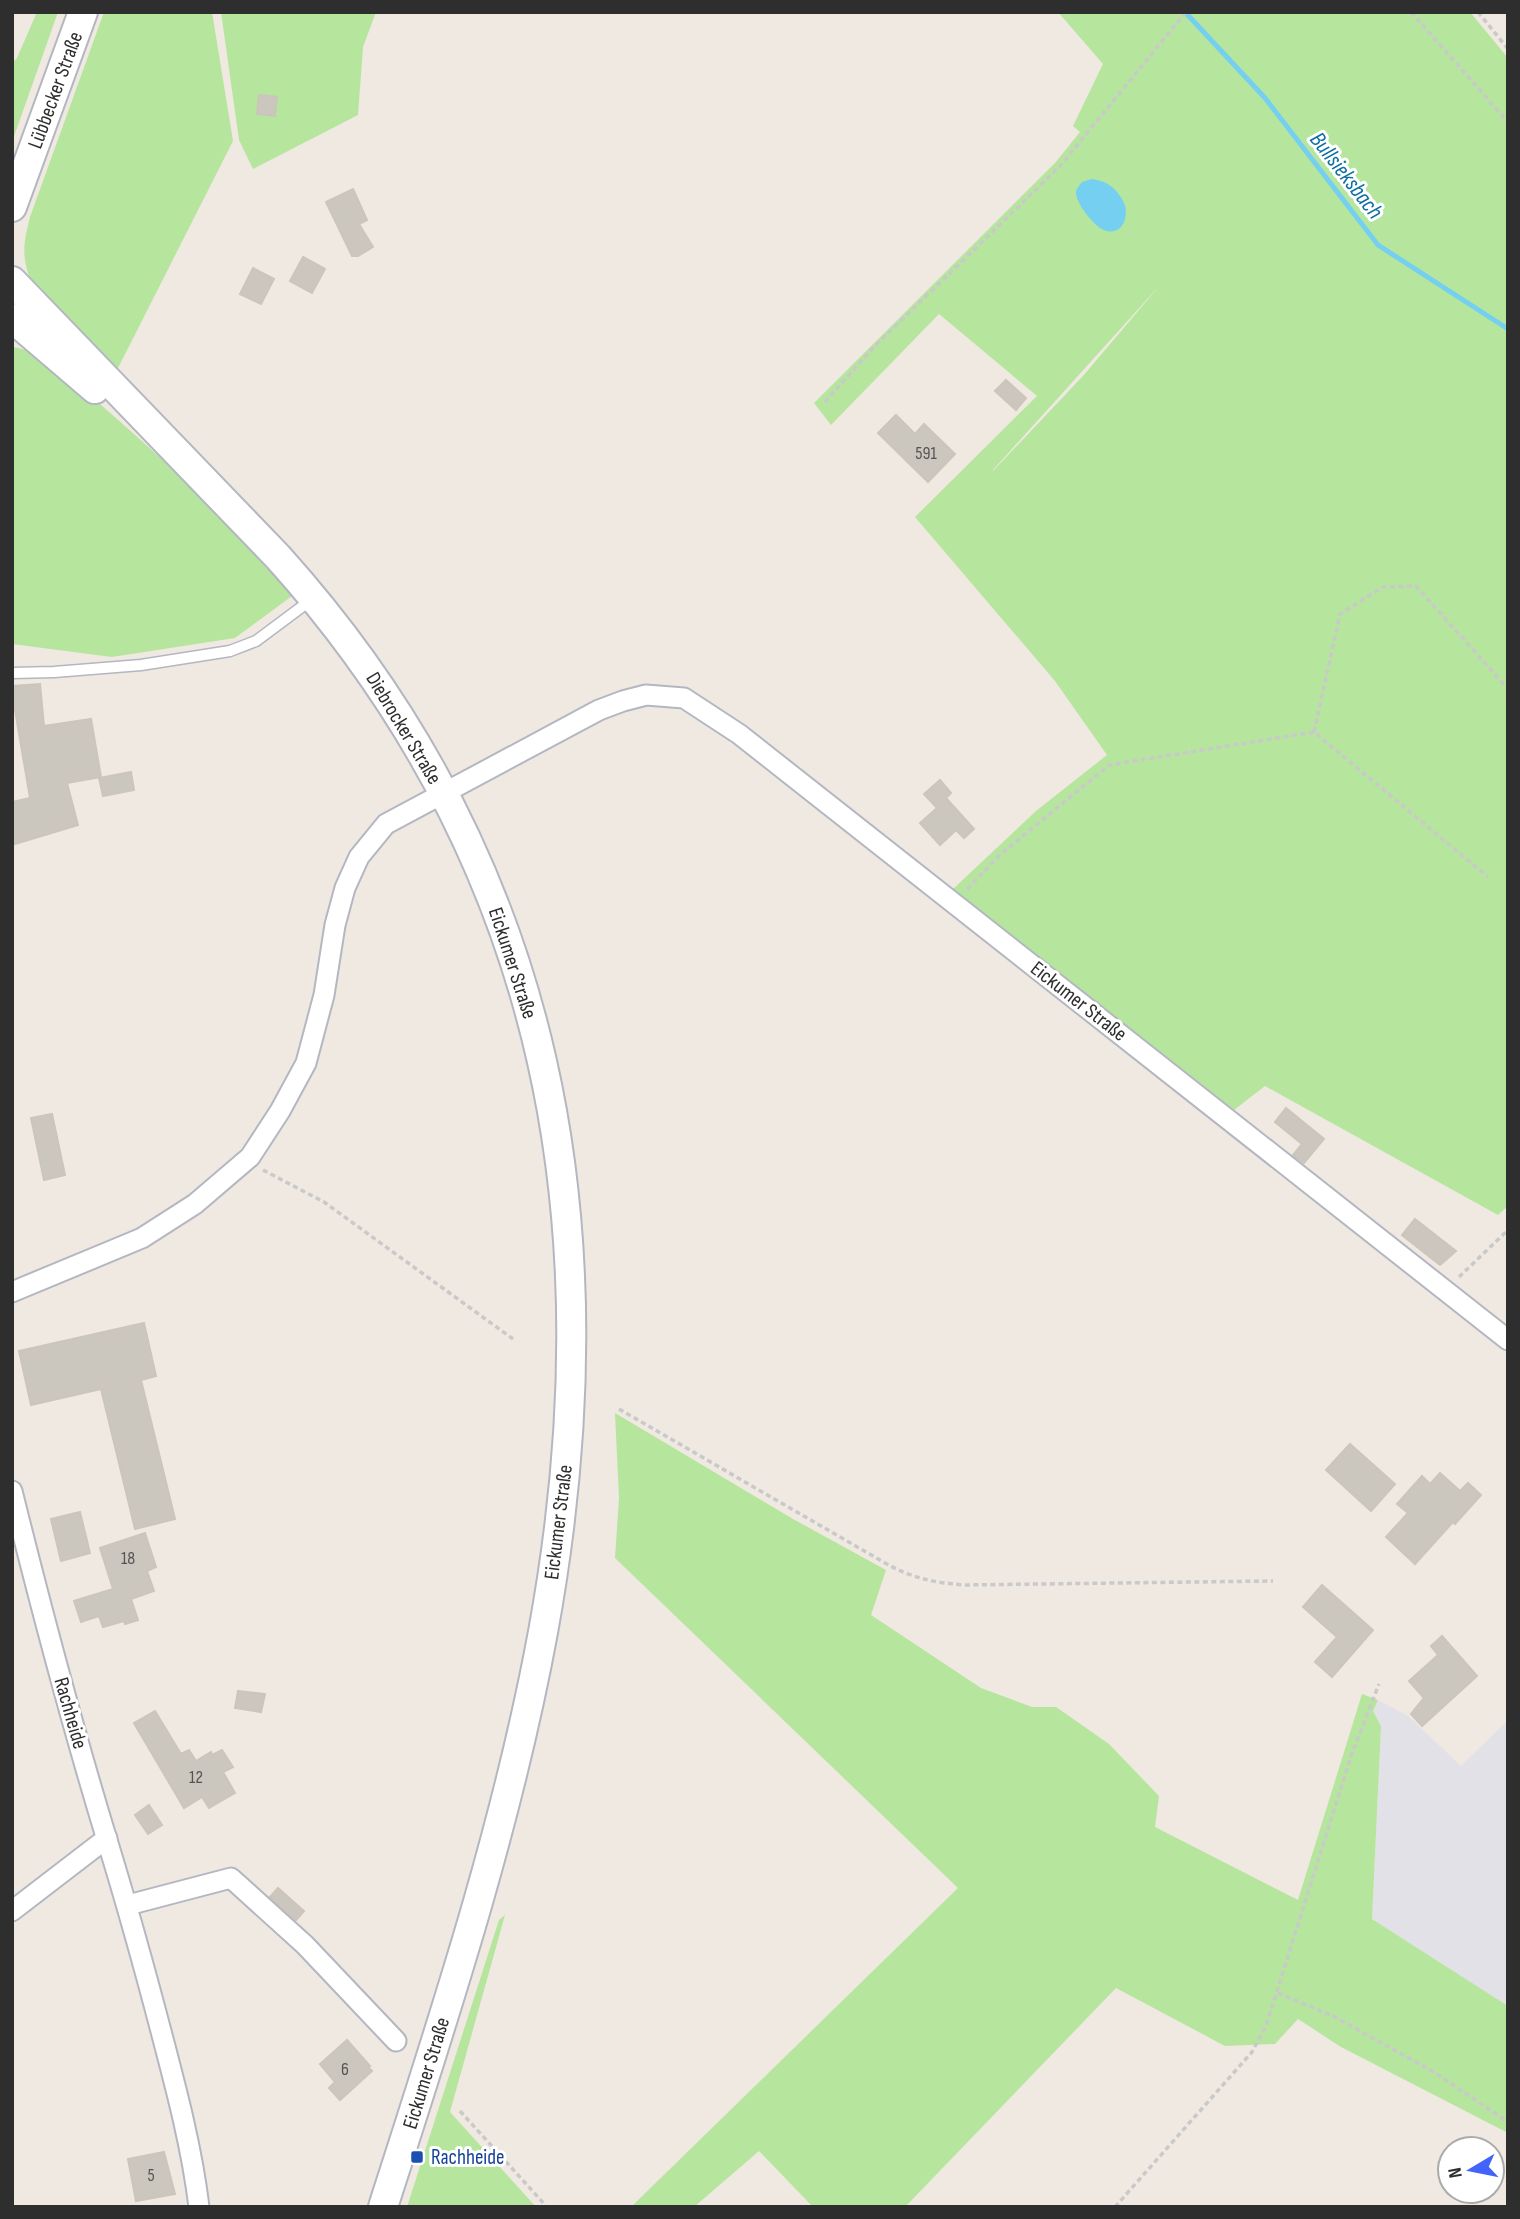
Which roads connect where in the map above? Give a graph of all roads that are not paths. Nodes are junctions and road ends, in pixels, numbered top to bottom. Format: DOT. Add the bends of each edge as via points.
graph roads {
  1 [pos="83,12"];
  2 [pos="19,175"];
  3 [pos="12,207"];
  4 [pos="12,281"];
  5 [pos="12,318"];
  6 [pos="25,339"];
  7 [pos="197,474"];
  8 [pos="315,598"];
  9 [pos="12,673"];
  10 [pos="444,793"];
  11 [pos="12,1292"];
  12 [pos="1508,1340"];
  13 [pos="12,1491"];
  14 [pos="107,1838"];
  15 [pos="128,1905"];
  16 [pos="12,1911"];
  17 [pos="396,2041"];
  18 [pos="199,2207"];
  19 [pos="383,2207"];
  1 -- 2 [label="main road, Lübbecker Straße"];
  2 -- 3 [label="main road, Lübbecker Straße"];
  4 -- 7 [label="main road, Diebrocker Straße"];
  5 -- 6 [label="main road, Diebrocker Straße"];
  6 -- 7 [label="main road, Diebrocker Straße"];
  7 -- 8 [label="main road, Diebrocker Straße"];
  8 -- 9 [label="lane" via="256,641 230,651 141,665"];
  8 -- 10 [label="main road, Diebrocker Straße" via="402,720"];
  10 -- 11 [label="street, Diebrocker Straße" via="386,824 359,857 335,925 324,995 306,1063 253,1152 195,1205 158,1230"];
  10 -- 12 [label="street, Eickumer Straße" via="599,710 646,695 684,698 738,734"];
  10 -- 19 [label="main road, Eickumer Straße" via="508,938 545,1067 570,1256 568,1431 547,1606 522,1729 481,1891"];
  13 -- 14 [label="street, Rachheide"];
  14 -- 15 [label="street, Rachheide"];
  14 -- 16 [label="street"];
  15 -- 17 [label="street" via="231,1878 305,1945"];
  15 -- 18 [label="street, Rachheide" via="177,2093"];
}
